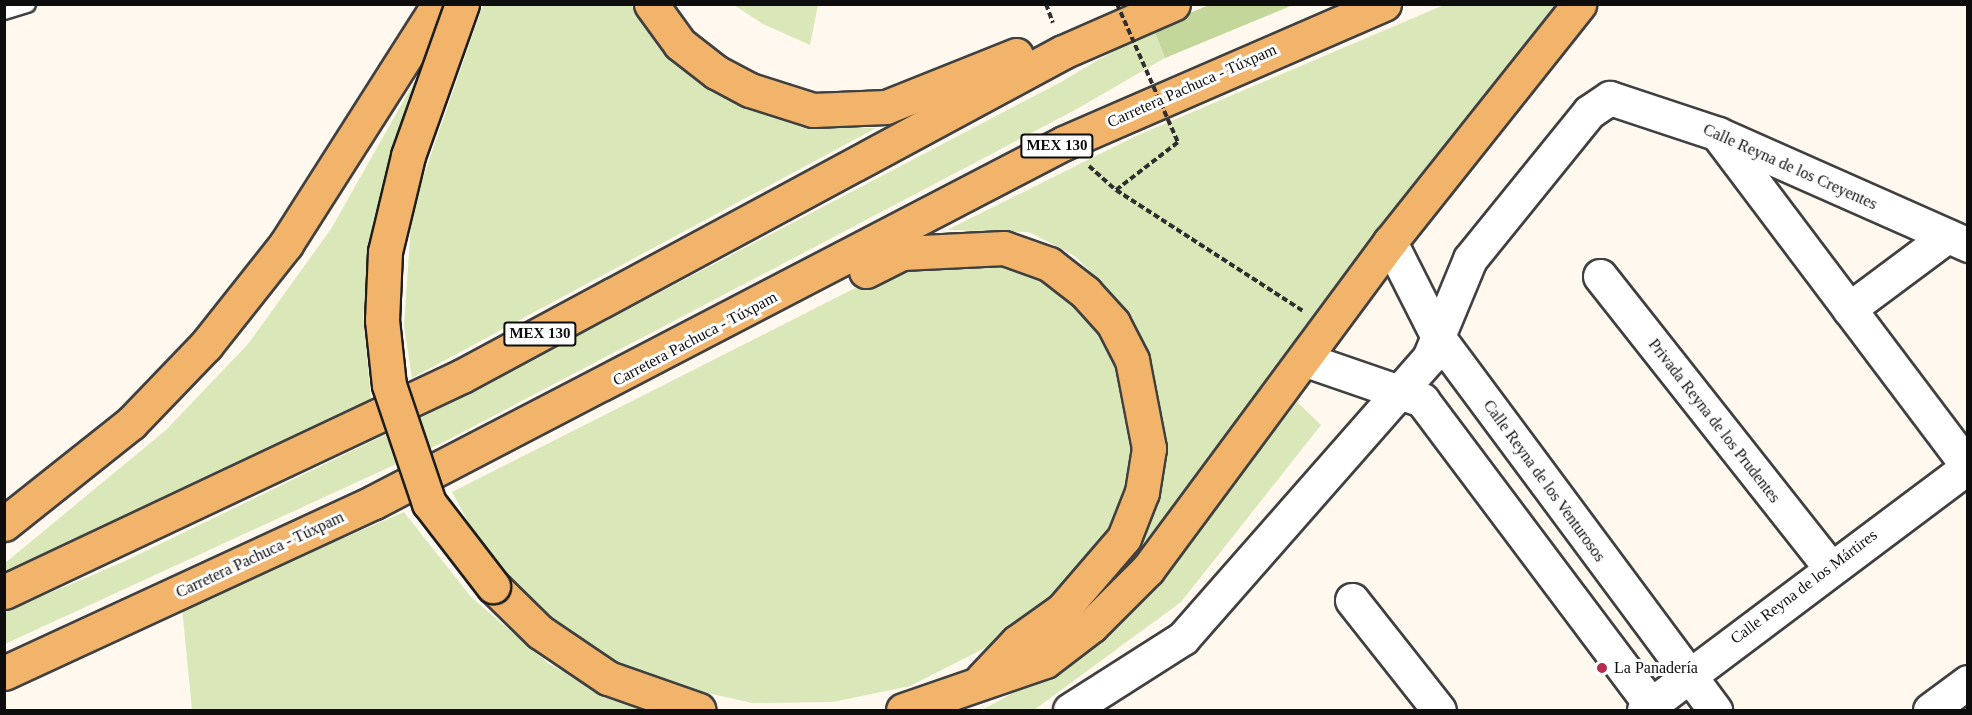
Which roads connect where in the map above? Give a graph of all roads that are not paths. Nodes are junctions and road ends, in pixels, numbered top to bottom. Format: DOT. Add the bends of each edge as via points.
graph roads {
  1 [pos="27,4"];
  2 [pos="439,4"];
  3 [pos="462,4"];
  4 [pos="651,4"];
  5 [pos="1173,4"];
  6 [pos="1384,4"];
  7 [pos="1579,4"];
  8 [pos="4,11"];
  9 [pos="1063,52"];
  10 [pos="1718,134"];
  11 [pos="1957,240"];
  12 [pos="1390,242"];
  13 [pos="1600,276"];
  14 [pos="1849,309"];
  15 [pos="743,314"];
  16 [pos="1438,337"];
  17 [pos="1306,360"];
  18 [pos="1399,388"];
  19 [pos="1967,467"];
  20 [pos="4,524"];
  21 [pos="1828,566"];
  22 [pos="4,592"];
  23 [pos="1352,600"];
  24 [pos="4,673"];
  25 [pos="1688,675"];
  26 [pos="1968,682"];
  27 [pos="979,683"];
  28 [pos="1650,709"];
  29 [pos="699,711"];
  30 [pos="903,711"];
  31 [pos="1070,711"];
  32 [pos="1439,711"];
  33 [pos="1715,711"];
  34 [pos="1930,711"];
  1 -- 8 [label="lane"];
  2 -- 20 [label="main road" via="286,244 206,345 131,423"];
  3 -- 29 [label="main road, bridge" via="408,156 385,252 382,320 389,385 424,492 493,586 540,632 608,678"];
  4 -- 9 [label="main road" via="680,44 716,72 750,90 813,110 886,107 1019,54"];
  5 -- 9 [label="main road, MEX 130"];
  6 -- 15 [label="main road, Carretera Pachuca - Túxpam / MEX 130" via="1064,143"];
  7 -- 12 [label="main road"];
  9 -- 22 [label="main road, MEX 130" via="462,376"];
  10 -- 11 [label="street, Calle Reyna de los Creyentes"];
  10 -- 14 [label="street"];
  10 -- 16 [label="street, Calle Reyna de los Creyentes" via="1610,98 1589,112 1470,259"];
  11 -- 14 [label="street"];
  12 -- 16 [label="street, Calle Reyna de los Venturosos"];
  12 -- 17 [label="main road"];
  13 -- 21 [label="street, Privada Reyna de los Prudentes"];
  14 -- 19 [label="street"];
  15 -- 24 [label="main road, Carretera Pachuca - Túxpam / MEX 130" via="374,502"];
  15 -- 27 [label="main road" via="808,298 903,253 1004,248 1050,264 1085,292 1113,323 1132,360 1144,405 1149,448 1138,501 1124,538 1098,574"];
  16 -- 18 [label="street" via="1429,358"];
  16 -- 25 [label="street, Calle Reyna de los Venturosos"];
  17 -- 18 [label="street"];
  17 -- 27 [label="main road" via="1148,569 1091,626 1045,661"];
  18 -- 28 [label="street" via="1422,400"];
  18 -- 31 [label="street" via="1183,638"];
  19 -- 21 [label="street, Calle Reyna de los Mártires"];
  21 -- 25 [label="street, Calle Reyna de los Mártires"];
  23 -- 32 [label="street"];
  25 -- 28 [label="street, Calle Reyna de los Mártires"];
  25 -- 33 [label="street, Calle Reyna de los Venturosos"];
  26 -- 34 [label="street"];
  27 -- 30 [label="main road"];
}
